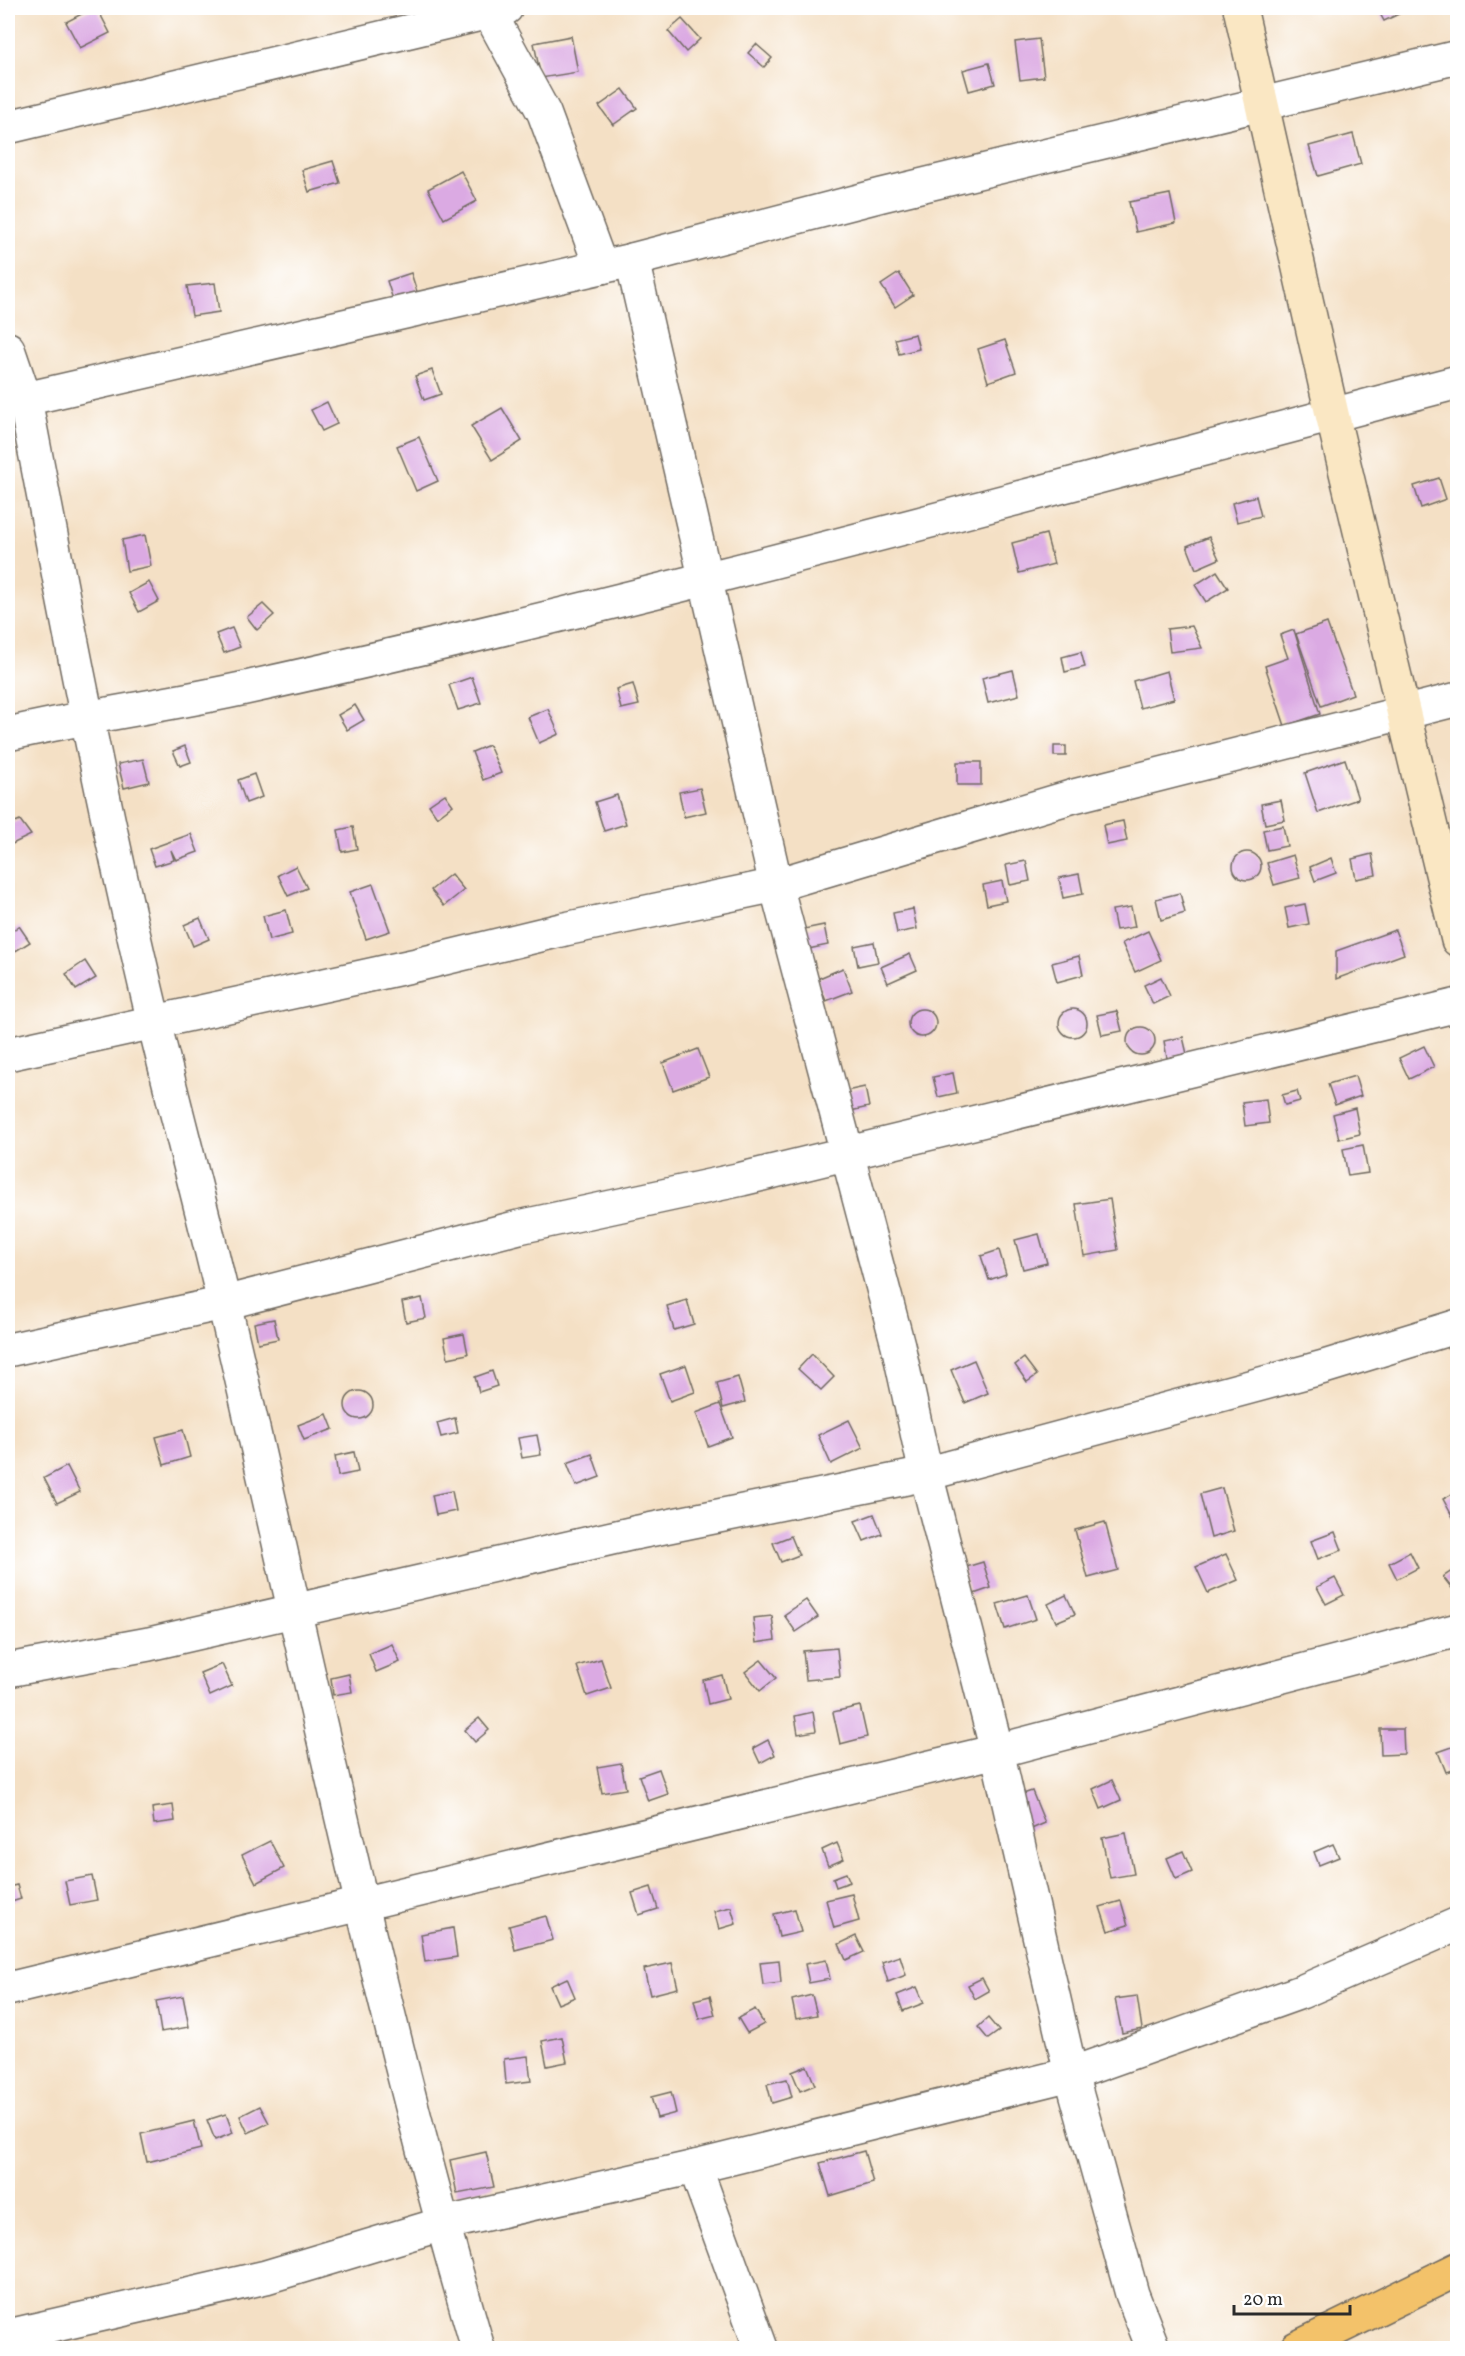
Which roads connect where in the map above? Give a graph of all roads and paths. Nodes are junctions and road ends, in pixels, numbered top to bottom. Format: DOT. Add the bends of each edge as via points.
graph roads {
  1 [pos="1240,8"];
  2 [pos="498,10"];
  3 [pos="1458,57"];
  4 [pos="1261,103"];
  5 [pos="8,127"];
  6 [pos="616,263"];
  7 [pos="8,349"];
  8 [pos="1458,382"];
  9 [pos="25,399"];
  10 [pos="1332,414"];
  11 [pos="706,579"];
  12 [pos="1458,699"];
  13 [pos="1404,713"];
  14 [pos="85,716"];
  15 [pos="8,734"];
  16 [pos="776,885"];
  17 [pos="1458,940"];
  18 [pos="1458,1005"];
  19 [pos="154,1021"];
  20 [pos="8,1054"];
  21 [pos="847,1152"];
  22 [pos="224,1303"];
  23 [pos="1458,1326"];
  24 [pos="8,1350"];
  25 [pos="926,1474"];
  26 [pos="294,1611"];
  27 [pos="1458,1630"];
  28 [pos="8,1670"];
  29 [pos="998,1751"];
  30 [pos="363,1903"];
  31 [pos="1458,1924"];
  32 [pos="8,1989"];
  33 [pos="1071,2074"];
  34 [pos="695,2167"];
  35 [pos="441,2224"];
  36 [pos="1458,2269"];
  37 [pos="8,2336"];
  38 [pos="478,2349"];
  39 [pos="761,2349"];
  40 [pos="1153,2349"];
  41 [pos="1297,2349"];
  1 -- 4 [label="street"];
  2 -- 5 [label="street"];
  2 -- 6 [label="street"];
  3 -- 4 [label="street"];
  4 -- 6 [label="street"];
  4 -- 10 [label="street"];
  6 -- 9 [label="street"];
  6 -- 11 [label="street"];
  7 -- 9 [label="street"];
  8 -- 10 [label="street"];
  9 -- 14 [label="street"];
  10 -- 11 [label="street"];
  10 -- 13 [label="street"];
  11 -- 14 [label="street" via="247,688"];
  11 -- 16 [label="street"];
  12 -- 13 [label="street"];
  13 -- 16 [label="street" via="1074,796"];
  13 -- 17 [label="street"];
  14 -- 15 [label="street"];
  14 -- 19 [label="street"];
  16 -- 19 [label="street"];
  16 -- 21 [label="street"];
  18 -- 21 [label="street"];
  19 -- 20 [label="street"];
  19 -- 22 [label="street"];
  21 -- 22 [label="street" via="519,1227"];
  21 -- 25 [label="street" via="898,1345"];
  22 -- 24 [label="street"];
  22 -- 26 [label="street"];
  23 -- 25 [label="street" via="1324,1367"];
  25 -- 26 [label="street" via="634,1533"];
  25 -- 29 [label="street"];
  26 -- 28 [label="street" via="149,1644"];
  26 -- 30 [label="street"];
  27 -- 29 [label="street"];
  29 -- 30 [label="street"];
  29 -- 33 [label="street"];
  30 -- 32 [label="street"];
  30 -- 35 [label="street"];
  31 -- 33 [label="street" via="1300,1992"];
  33 -- 34 [label="street"];
  33 -- 40 [label="street" via="1132,2294"];
  34 -- 35 [label="street"];
  34 -- 39 [label="street"];
  35 -- 37 [label="street" via="266,2277"];
  35 -- 38 [label="street"];
  36 -- 41 [label="main road"];
}
